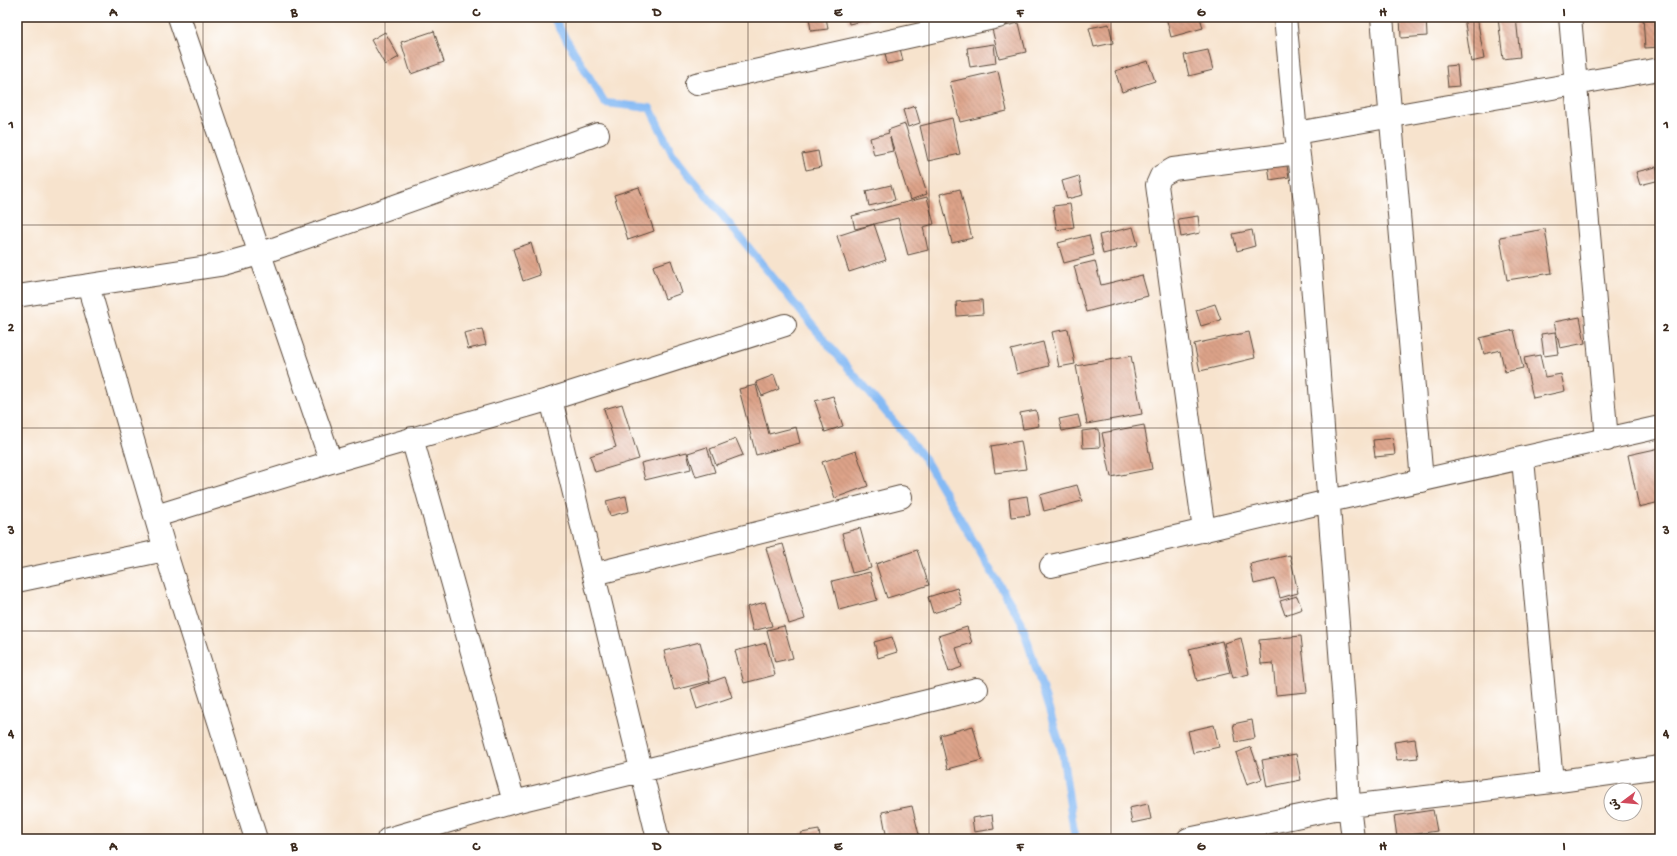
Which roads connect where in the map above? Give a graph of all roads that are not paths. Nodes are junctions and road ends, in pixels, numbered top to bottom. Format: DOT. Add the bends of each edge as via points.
graph roads {
  1 [pos="179,17"];
  2 [pos="998,17"];
  3 [pos="1285,17"];
  4 [pos="1382,17"];
  5 [pos="1570,17"];
  6 [pos="1660,69"];
  7 [pos="696,84"];
  8 [pos="1575,84"];
  9 [pos="1390,116"];
  10 [pos="598,134"];
  11 [pos="1297,143"];
  12 [pos="259,254"];
  13 [pos="88,285"];
  14 [pos="17,296"];
  15 [pos="785,325"];
  16 [pos="552,399"];
  17 [pos="1660,428"];
  18 [pos="412,438"];
  19 [pos="1607,440"];
  20 [pos="1523,459"];
  21 [pos="332,462"];
  22 [pos="1422,481"];
  23 [pos="901,497"];
  24 [pos="1329,501"];
  25 [pos="156,516"];
  26 [pos="1204,531"];
  27 [pos="165,550"];
  28 [pos="1051,566"];
  29 [pos="594,574"];
  30 [pos="17,581"];
  31 [pos="977,689"];
  32 [pos="1660,767"];
  33 [pos="641,770"];
  34 [pos="1552,782"];
  35 [pos="514,802"];
  36 [pos="1349,806"];
  37 [pos="256,839"];
  38 [pos="388,839"];
  39 [pos="658,839"];
  40 [pos="1188,839"];
  41 [pos="1353,839"];
  1 -- 12 [label="street"];
  2 -- 7 [label="street"];
  3 -- 11 [label="street"];
  4 -- 9 [label="street"];
  5 -- 8 [label="street"];
  6 -- 8 [label="street"];
  8 -- 9 [label="street"];
  8 -- 19 [label="street"];
  9 -- 11 [label="street"];
  9 -- 22 [label="street"];
  10 -- 12 [label="street"];
  11 -- 24 [label="street" via="1307,217"];
  11 -- 26 [label="street" via="1173,169 1161,176 1157,185"];
  12 -- 13 [label="street" via="220,265"];
  12 -- 21 [label="street"];
  13 -- 14 [label="street"];
  13 -- 25 [label="street"];
  15 -- 16 [label="street"];
  16 -- 18 [label="street"];
  16 -- 29 [label="street"];
  17 -- 19 [label="street"];
  18 -- 21 [label="street"];
  18 -- 35 [label="street"];
  19 -- 20 [label="street"];
  20 -- 22 [label="street"];
  20 -- 34 [label="street"];
  21 -- 25 [label="street"];
  22 -- 24 [label="street"];
  23 -- 29 [label="street"];
  24 -- 26 [label="street"];
  24 -- 36 [label="street"];
  25 -- 27 [label="street"];
  26 -- 28 [label="street"];
  27 -- 30 [label="street"];
  27 -- 37 [label="street"];
  29 -- 33 [label="street"];
  31 -- 33 [label="street"];
  32 -- 34 [label="street"];
  33 -- 35 [label="street"];
  33 -- 39 [label="street"];
  34 -- 36 [label="street"];
  35 -- 38 [label="street"];
  36 -- 40 [label="street"];
  36 -- 41 [label="street"];
}
